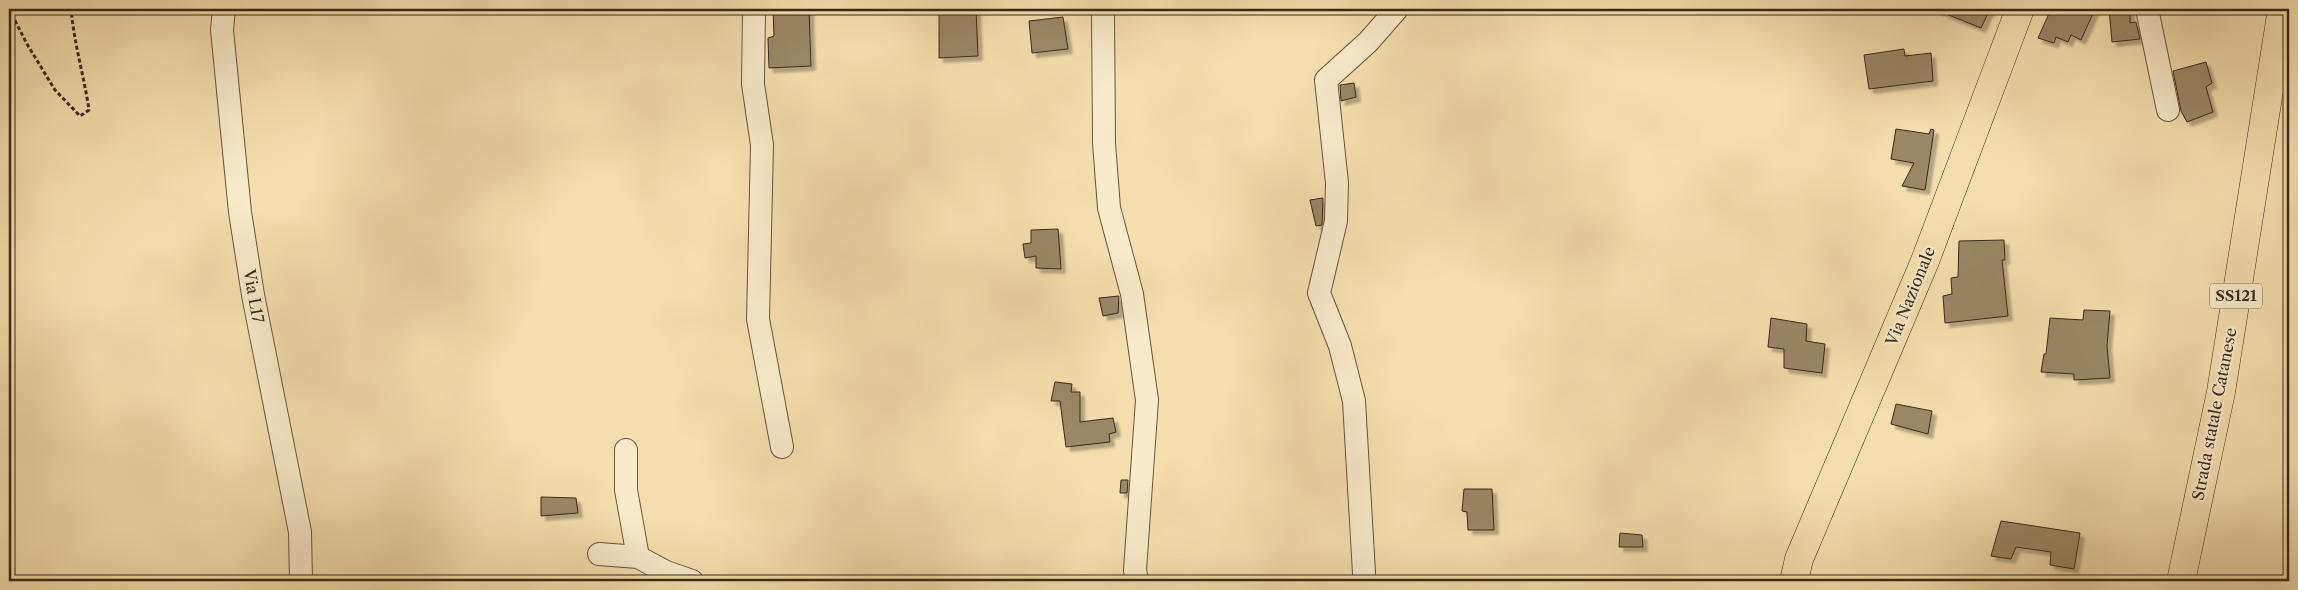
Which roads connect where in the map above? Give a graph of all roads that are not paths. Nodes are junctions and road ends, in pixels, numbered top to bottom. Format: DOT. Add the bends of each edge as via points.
graph roads {
  1 [pos="224,9"];
  2 [pos="754,9"];
  3 [pos="1103,9"];
  4 [pos="1397,9"];
  5 [pos="2020,9"];
  6 [pos="2147,9"];
  7 [pos="2282,9"];
  8 [pos="2168,110"];
  9 [pos="782,447"];
  10 [pos="626,450"];
  11 [pos="599,554"];
  12 [pos="638,557"];
  13 [pos="1364,573"];
  14 [pos="301,581"];
  15 [pos="692,581"];
  16 [pos="1137,581"];
  17 [pos="1794,581"];
  18 [pos="2181,581"];
  1 -- 14 [label="street, Via L17" via="222,30 240,212 252,294 300,532"];
  2 -- 9 [label="street" via="753,84 762,145 758,319"];
  3 -- 16 [label="street" via="1104,142 1109,208 1132,294 1147,400 1134,570"];
  4 -- 13 [label="street" via="1368,42 1326,80 1337,183 1336,221 1319,293 1340,346 1354,401"];
  5 -- 17 [label="main road, Via Nazionale" via="1925,261"];
  6 -- 8 [label="street"];
  7 -- 18 [label="main road, Strada statale Catanese / SS121" via="2221,392"];
  10 -- 12 [label="street" via="626,490"];
  11 -- 12 [label="street"];
  12 -- 15 [label="street"];
}
